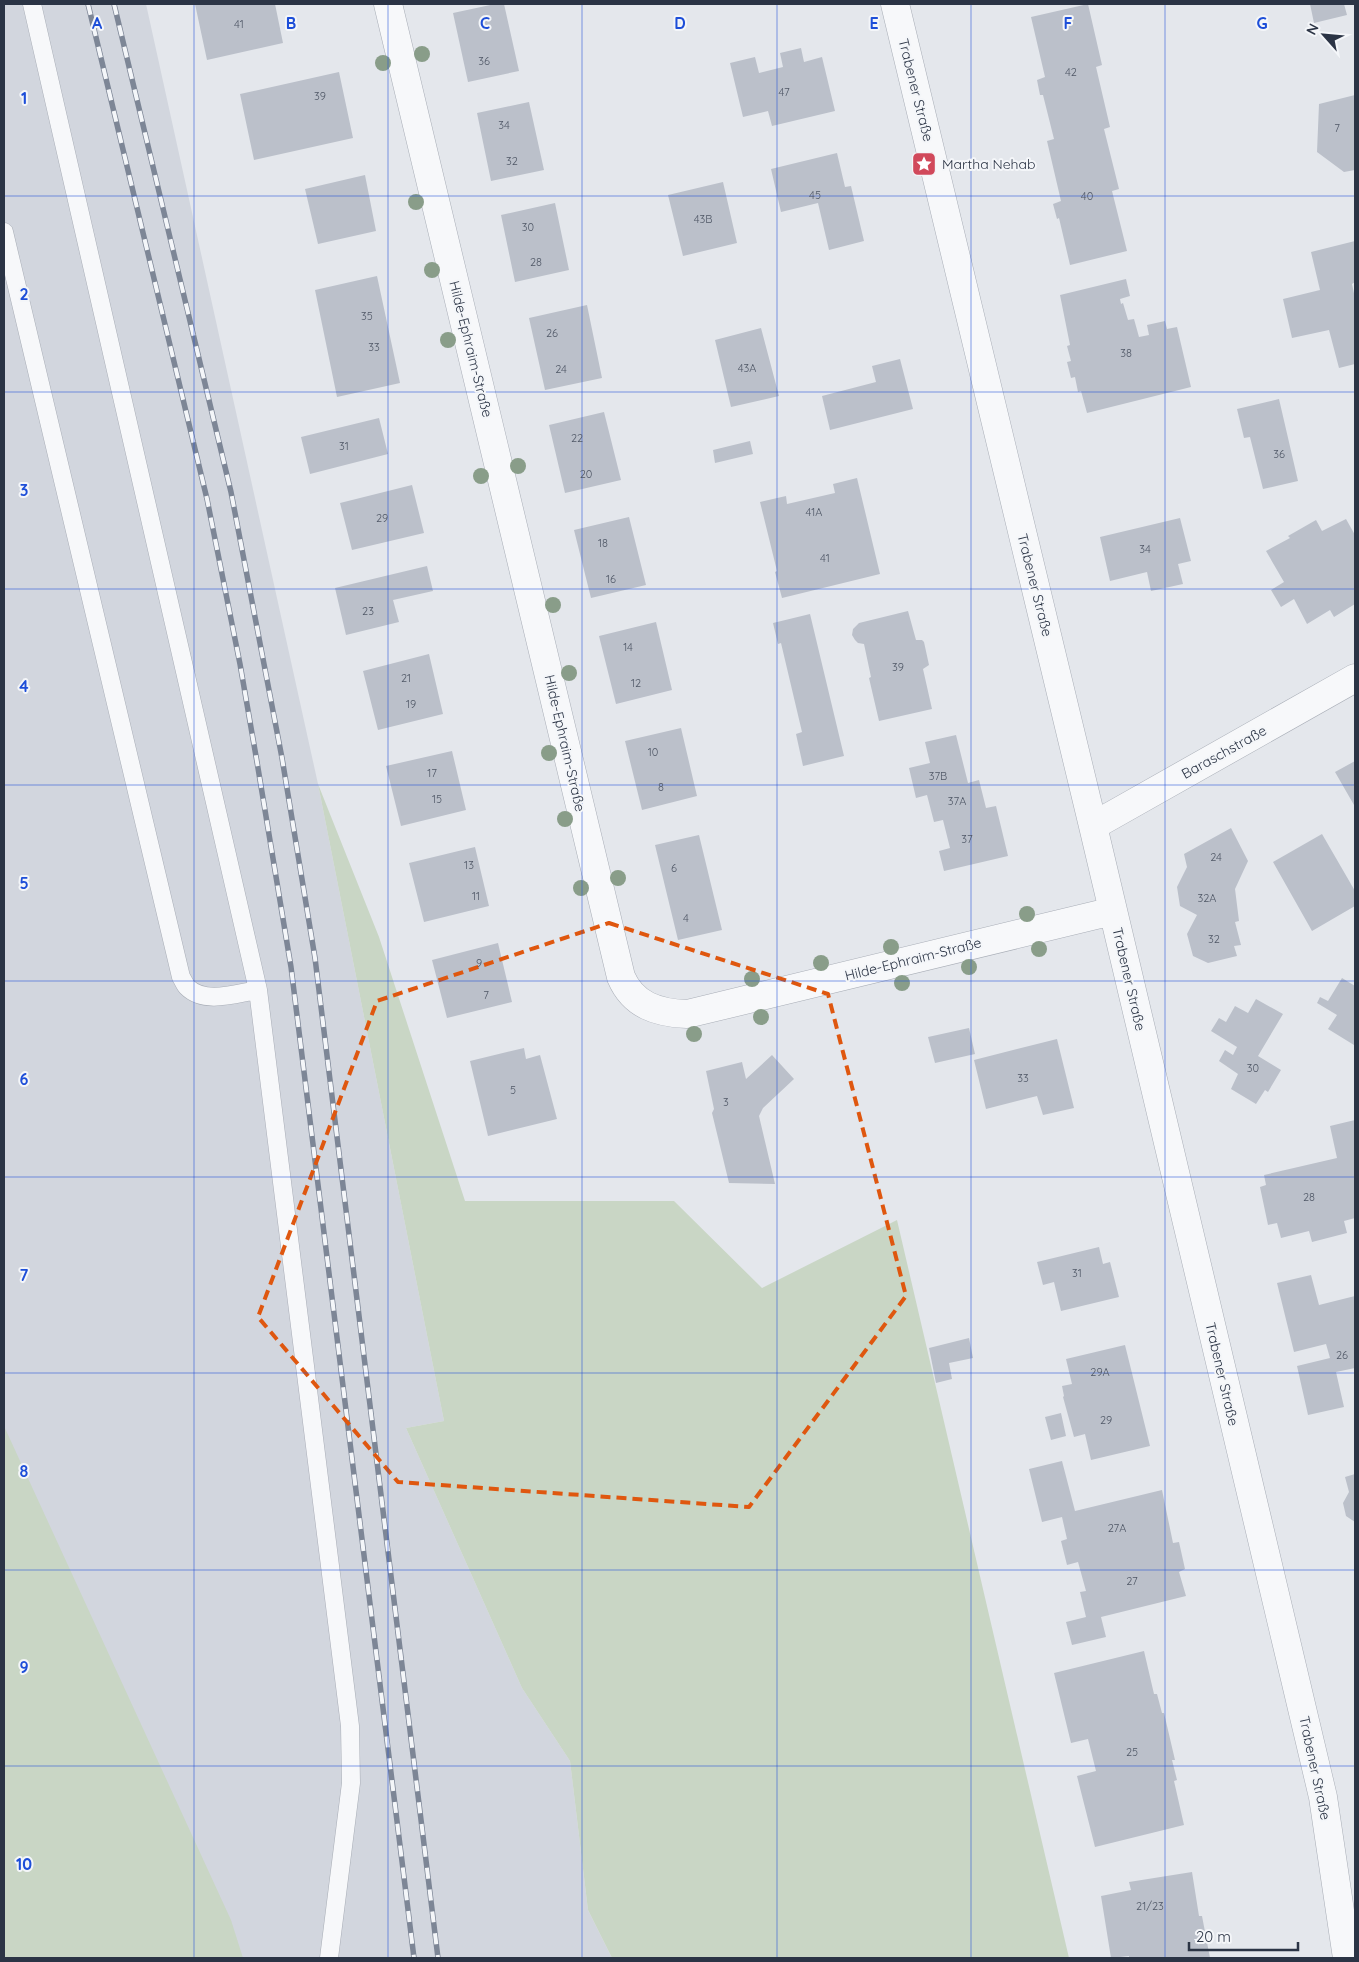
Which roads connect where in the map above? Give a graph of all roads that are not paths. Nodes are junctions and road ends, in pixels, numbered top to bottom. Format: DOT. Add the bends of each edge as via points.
graph roads {
  1 [pos="32,4"];
  2 [pos="388,4"];
  3 [pos="895,4"];
  4 [pos="4,232"];
  5 [pos="1355,678"];
  6 [pos="1093,826"];
  7 [pos="1113,911"];
  8 [pos="258,990"];
  9 [pos="329,1958"];
  10 [pos="1347,1958"];
  1 -- 8 [label="lane"];
  2 -- 7 [label="street, Hilde-Ephraim-Straße" via="621,977 627,990 652,1008 687,1014"];
  3 -- 6 [label="street, Trabener Straße"];
  4 -- 8 [label="lane" via="181,977 188,988 200,995 215,997"];
  5 -- 6 [label="street, Baraschstraße"];
  6 -- 7 [label="street, Trabener Straße"];
  7 -- 10 [label="street, Trabener Straße" via="1323,1796"];
  8 -- 9 [label="lane" via="350,1726 351,1783"];
}
